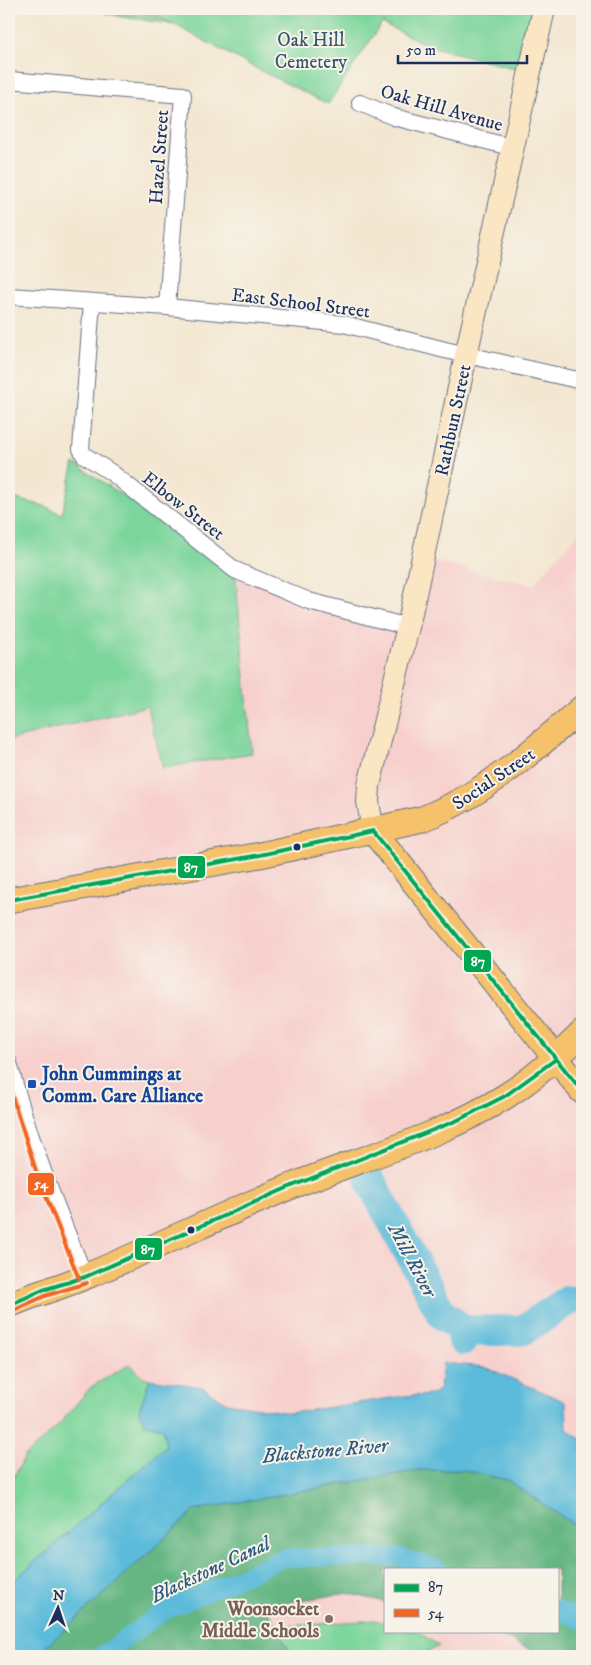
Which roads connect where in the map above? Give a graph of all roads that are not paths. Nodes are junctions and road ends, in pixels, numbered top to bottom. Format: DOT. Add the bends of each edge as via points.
graph roads {
  1 [pos="544,9"];
  2 [pos="9,80"];
  3 [pos="360,103"];
  4 [pos="514,148"];
  5 [pos="9,296"];
  6 [pos="92,302"];
  7 [pos="167,307"];
  8 [pos="466,355"];
  9 [pos="582,381"];
  10 [pos="408,627"];
  11 [pos="582,708"];
  12 [pos="373,831"];
  13 [pos="9,900"];
  14 [pos="582,1034"];
  15 [pos="556,1059"];
  16 [pos="9,1063"];
  17 [pos="582,1091"];
  18 [pos="85,1277"];
  19 [pos="9,1305"];
  1 -- 4 [label="main road, Rathbun Street"];
  2 -- 7 [label="street, Hazel Street" via="183,95"];
  3 -- 4 [label="street, Oak Hill Avenue" via="394,117"];
  4 -- 8 [label="main road, Rathbun Street"];
  5 -- 6 [label="street, East School Street"];
  6 -- 7 [label="street, East School Street"];
  6 -- 10 [label="street, Elbow Street" via="81,449 84,455 235,570 309,601"];
  7 -- 8 [label="street, East School Street" via="344,324"];
  8 -- 9 [label="street, East School Street"];
  8 -- 10 [label="main road, Rathbun Street"];
  10 -- 12 [label="main road, Rathbun Street" via="369,785"];
  11 -- 12 [label="main road, Social Street" via="536,749 469,797 422,819"];
  12 -- 13 [label="main road, Social Street" via="260,855"];
  12 -- 15 [label="main road"];
  14 -- 15 [label="main road"];
  15 -- 17 [label="main road"];
  15 -- 18 [label="main road" via="482,1110 288,1188"];
  16 -- 18 [label="street" via="20,1108 47,1185"];
  18 -- 19 [label="main road"];
}
